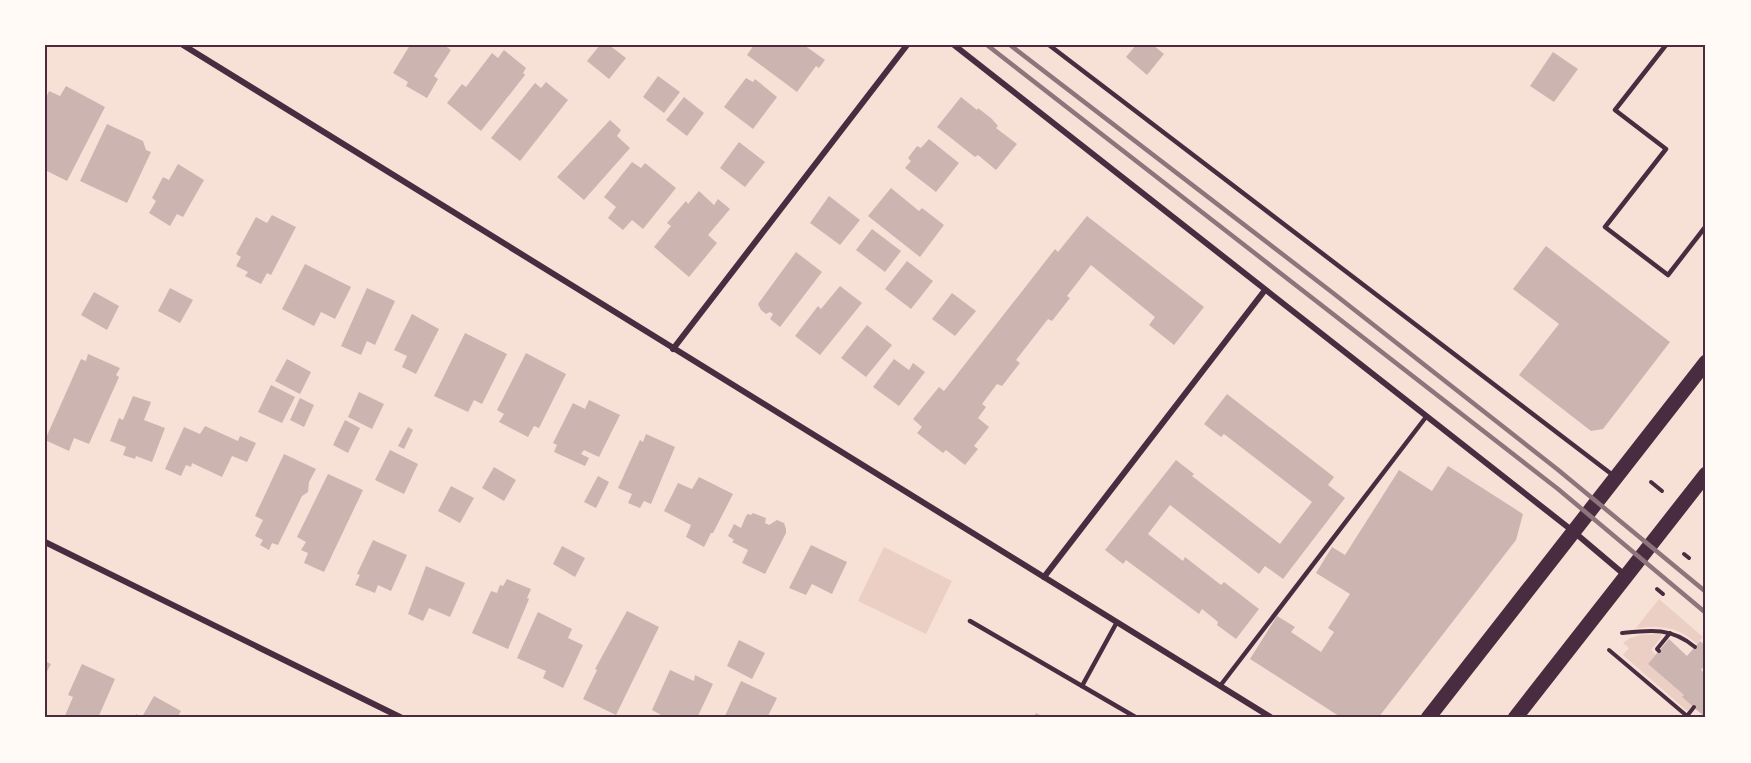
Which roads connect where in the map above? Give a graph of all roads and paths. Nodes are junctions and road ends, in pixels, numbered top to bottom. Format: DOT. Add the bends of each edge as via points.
graph roads {
  1 [pos="183,45"];
  2 [pos="907,45"];
  3 [pos="954,45"];
  4 [pos="1049,45"];
  5 [pos="1666,45"];
  6 [pos="1706,226"];
  7 [pos="1265,290"];
  8 [pos="673,349"];
  9 [pos="1706,362"];
  10 [pos="1426,417"];
  11 [pos="1706,474"];
  12 [pos="1616,478"];
  13 [pos="1651,482"];
  14 [pos="1662,491"];
  15 [pos="1574,532"];
  16 [pos="45,542"];
  17 [pos="1684,554"];
  18 [pos="1689,558"];
  19 [pos="1044,576"];
  20 [pos="1627,577"];
  21 [pos="1657,589"];
  22 [pos="1663,594"];
  23 [pos="970,621"];
  24 [pos="1117,622"];
  25 [pos="1622,633"];
  26 [pos="1670,633"];
  27 [pos="1695,647"];
  28 [pos="1609,650"];
  29 [pos="1659,651"];
  30 [pos="1082,686"];
  31 [pos="1220,686"];
  32 [pos="1694,707"];
  33 [pos="402,718"];
  34 [pos="1137,718"];
  35 [pos="1272,718"];
  36 [pos="1428,718"];
  37 [pos="1515,718"];
  1 -- 8 [label="street"];
  2 -- 8 [label="street"];
  3 -- 7 [label="street"];
  4 -- 12 [label="lane"];
  5 -- 6 [label="lane" via="1615,110 1666,149 1605,226 1668,275"];
  7 -- 10 [label="street"];
  7 -- 19 [label="street"];
  8 -- 19 [label="street"];
  9 -- 12 [label="main road"];
  10 -- 15 [label="street"];
  10 -- 31 [label="lane"];
  11 -- 20 [label="main road"];
  12 -- 15 [label="main road"];
  13 -- 14 [label="path"];
  15 -- 20 [label="street"];
  15 -- 36 [label="main road"];
  16 -- 33 [label="street"];
  17 -- 18 [label="path"];
  19 -- 24 [label="street"];
  20 -- 37 [label="main road"];
  21 -- 22 [label="path"];
  23 -- 30 [label="lane"];
  24 -- 30 [label="lane"];
  24 -- 31 [label="street"];
  25 -- 26 [label="path"];
  26 -- 27 [label="path"];
  26 -- 29 [label="path"];
  28 -- 32 [label="path" via="1687,716"];
  30 -- 34 [label="lane"];
  31 -- 35 [label="street"];
}
